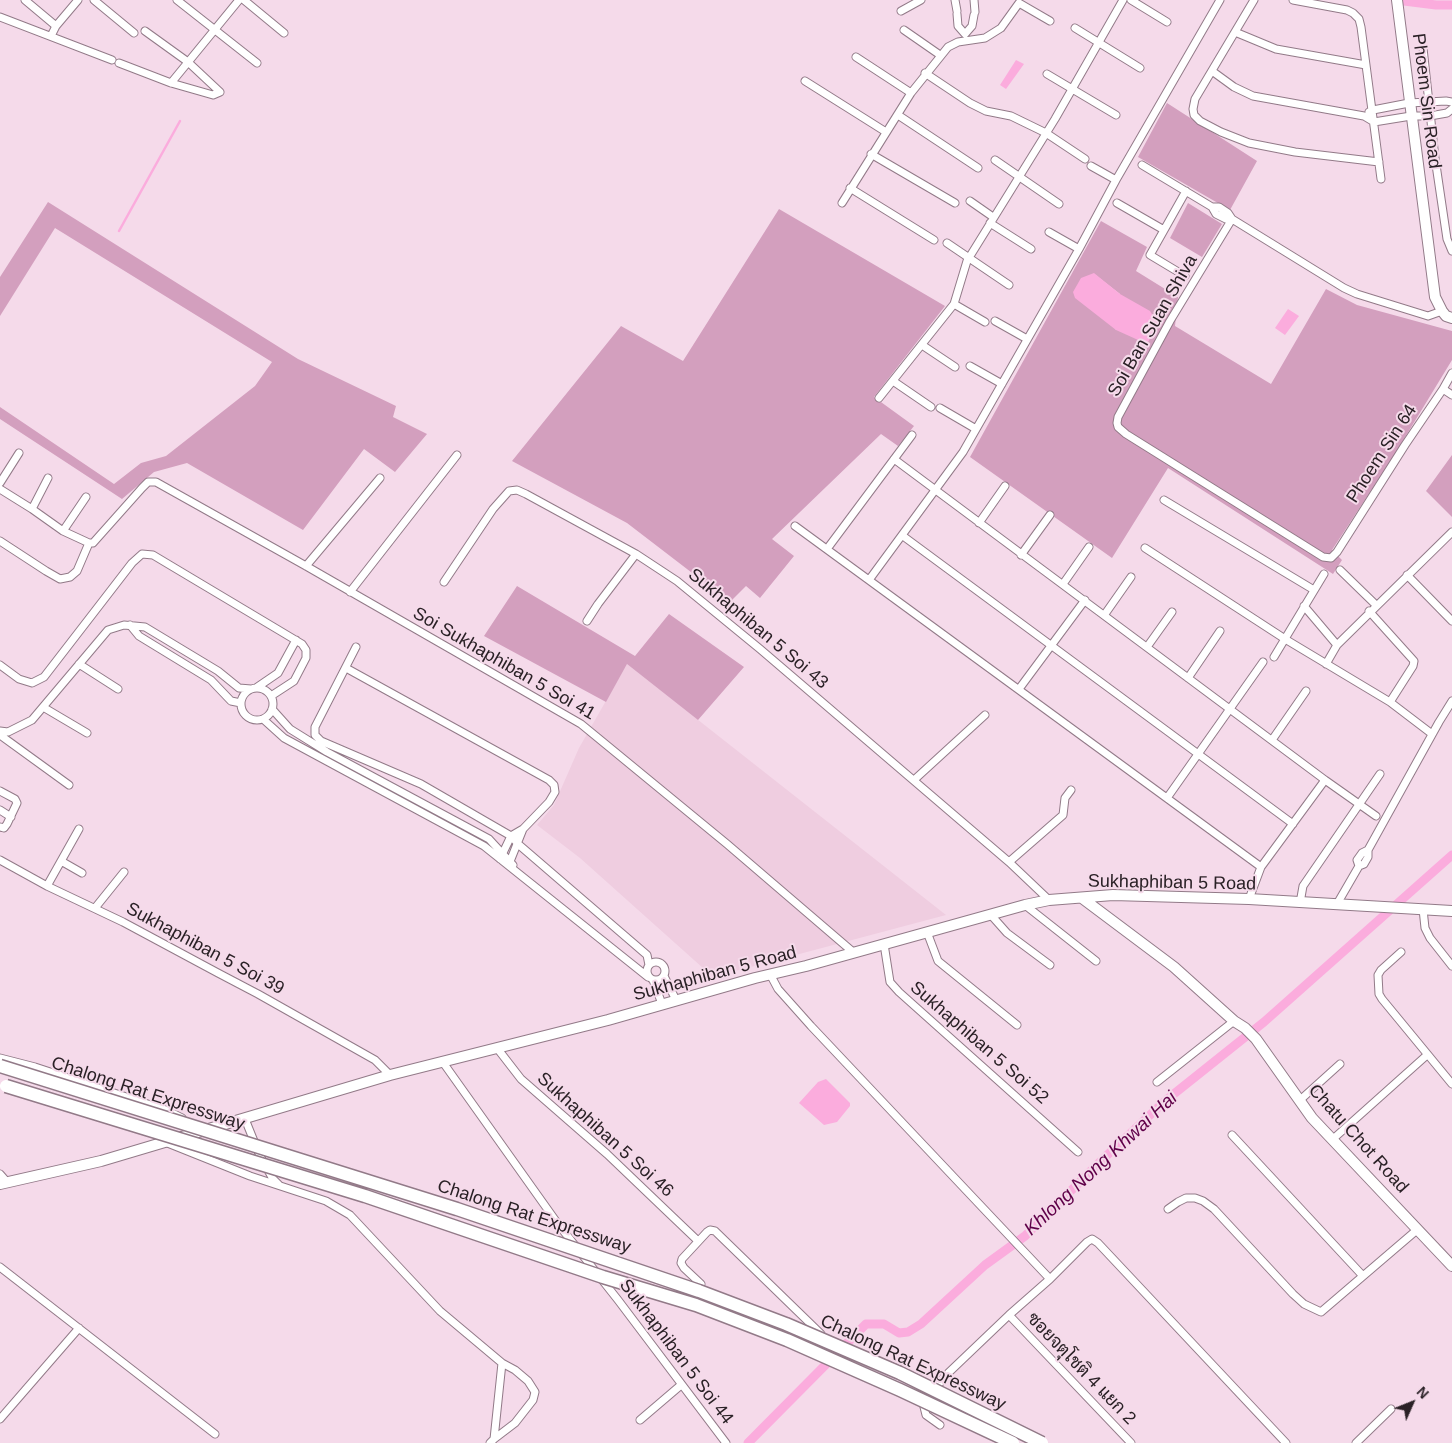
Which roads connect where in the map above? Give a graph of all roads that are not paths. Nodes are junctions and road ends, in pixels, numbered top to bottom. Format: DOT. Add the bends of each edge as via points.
graph roads {
  1 [pos="24,0"];
  2 [pos="78,0"];
  3 [pos="94,0"];
  4 [pos="177,0"];
  5 [pos="239,0"];
  6 [pos="244,0"];
  7 [pos="921,0"];
  8 [pos="955,0"];
  9 [pos="974,0"];
  10 [pos="1124,0"];
  11 [pos="1131,0"];
  12 [pos="1220,0"];
  13 [pos="1254,0"];
  14 [pos="1293,0"];
  15 [pos="1397,0"];
  16 [pos="1019,1"];
  17 [pos="901,11"];
  18 [pos="0,17"];
  19 [pos="1050,21"];
  20 [pos="1167,22"];
  21 [pos="56,26"];
  22 [pos="1075,28"];
  23 [pos="215,29"];
  24 [pos="904,30"];
  25 [pos="145,31"];
  26 [pos="1235,32"];
  27 [pos="134,33"];
  28 [pos="284,33"];
  29 [pos="51,36"];
  30 [pos="966,38"];
  31 [pos="1098,43"];
  32 [pos="1423,48"];
  33 [pos="940,55"];
  34 [pos="856,57"];
  35 [pos="188,62"];
  36 [pos="257,63"];
  37 [pos="1366,65"];
  38 [pos="1140,68"];
  39 [pos="1212,71"];
  40 [pos="925,73"];
  41 [pos="1047,74"];
  42 [pos="805,80"];
  43 [pos="171,83"];
  44 [pos="1072,90"];
  45 [pos="911,93"];
  46 [pos="1429,101"];
  47 [pos="1452,102"];
  48 [pos="1409,103"];
  49 [pos="1452,109"];
  50 [pos="1373,110"];
  51 [pos="898,115"];
  52 [pos="1116,115"];
  53 [pos="1364,116"];
  54 [pos="1411,116"];
  55 [pos="1430,116"];
  56 [pos="1374,122"];
  57 [pos="886,132"];
  58 [pos="1046,133"];
  59 [pos="871,154"];
  60 [pos="1085,159"];
  61 [pos="995,160"];
  62 [pos="1379,162"];
  63 [pos="1142,165"];
  64 [pos="1091,166"];
  65 [pos="978,168"];
  66 [pos="1018,176"];
  67 [pos="1381,179"];
  68 [pos="1116,180"];
  69 [pos="850,188"];
  70 [pos="1186,191"];
  71 [pos="970,201"];
  72 [pos="842,203"];
  73 [pos="955,203"];
  74 [pos="1117,203"];
  75 [pos="1058,204"];
  76 [pos="1232,219"];
  77 [pos="992,220"];
  78 [pos="1164,230"];
  79 [pos="1049,232"];
  80 [pos="934,240"];
  81 [pos="947,243"];
  82 [pos="1031,249"];
  83 [pos="1079,249"];
  84 [pos="1452,251"];
  85 [pos="969,258"];
  86 [pos="1185,276"];
  87 [pos="1009,285"];
  88 [pos="954,304"];
  89 [pos="1442,311"];
  90 [pos="1452,318"];
  91 [pos="995,321"];
  92 [pos="985,322"];
  93 [pos="1027,339"];
  94 [pos="922,344"];
  95 [pos="970,366"];
  96 [pos="955,368"];
  97 [pos="1452,372"];
  98 [pos="893,381"];
  99 [pos="1002,384"];
  100 [pos="1443,389"];
  101 [pos="1452,395"];
  102 [pos="879,398"];
  103 [pos="931,407"];
  104 [pos="940,408"];
  105 [pos="976,429"];
  106 [pos="912,435"];
  107 [pos="19,453"];
  108 [pos="457,455"];
  109 [pos="894,459"];
  110 [pos="48,478"];
  111 [pos="380,478"];
  112 [pos="0,483"];
  113 [pos="1006,486"];
  114 [pos="0,489"];
  115 [pos="937,490"];
  116 [pos="86,497"];
  117 [pos="1164,500"];
  118 [pos="32,509"];
  119 [pos="1050,515"];
  120 [pos="978,523"];
  121 [pos="795,526"];
  122 [pos="63,531"];
  123 [pos="1452,532"];
  124 [pos="902,536"];
  125 [pos="0,541"];
  126 [pos="89,543"];
  127 [pos="1089,547"];
  128 [pos="1145,548"];
  129 [pos="827,549"];
  130 [pos="1337,552"];
  131 [pos="636,554"];
  132 [pos="1022,555"];
  133 [pos="306,566"];
  134 [pos="1340,570"];
  135 [pos="1324,574"];
  136 [pos="1407,576"];
  137 [pos="1131,577"];
  138 [pos="869,580"];
  139 [pos="444,582"];
  140 [pos="1063,584"];
  141 [pos="1314,590"];
  142 [pos="350,592"];
  143 [pos="1085,600"];
  144 [pos="1376,604"];
  145 [pos="1304,606"];
  146 [pos="1452,609"];
  147 [pos="1172,612"];
  148 [pos="1370,612"];
  149 [pos="1105,614"];
  150 [pos="1446,616"];
  151 [pos="587,622"];
  152 [pos="1452,622"];
  153 [pos="130,625"];
  154 [pos="1220,631"];
  155 [pos="1285,639"];
  156 [pos="296,640"];
  157 [pos="1337,645"];
  158 [pos="1051,646"];
  159 [pos="356,647"];
  160 [pos="1147,647"];
  161 [pos="184,650"];
  162 [pos="1274,657"];
  163 [pos="178,660"];
  164 [pos="1263,662"];
  165 [pos="79,664"];
  166 [pos="1326,664"];
  167 [pos="0,665"];
  168 [pos="346,668"];
  169 [pos="218,671"];
  170 [pos="1188,678"];
  171 [pos="211,680"];
  172 [pos="253,688"];
  173 [pos="118,689"];
  174 [pos="1019,689"];
  175 [pos="1306,691"];
  176 [pos="271,696"];
  177 [pos="1390,702"];
  178 [pos="1452,702"];
  179 [pos="241,703"];
  180 [pos="43,707"];
  181 [pos="272,709"];
  182 [pos="1230,709"];
  183 [pos="985,714"];
  184 [pos="263,719"];
  185 [pos="0,733"];
  186 [pos="87,733"];
  187 [pos="1432,734"];
  188 [pos="1272,740"];
  189 [pos="1199,755"];
  190 [pos="1380,774"];
  191 [pos="914,780"];
  192 [pos="1325,780"];
  193 [pos="70,786"];
  194 [pos="1071,790"];
  195 [pos="0,791"];
  196 [pos="1167,798"];
  197 [pos="1359,804"];
  198 [pos="0,810"];
  199 [pos="11,816"];
  200 [pos="1376,816"];
  201 [pos="1293,824"];
  202 [pos="0,828"];
  203 [pos="79,830"];
  204 [pos="523,830"];
  205 [pos="511,836"];
  206 [pos="518,844"];
  207 [pos="501,857"];
  208 [pos="0,860"];
  209 [pos="61,861"];
  210 [pos="1009,862"];
  211 [pos="509,864"];
  212 [pos="1261,867"];
  213 [pos="124,872"];
  214 [pos="82,873"];
  215 [pos="47,886"];
  216 [pos="1082,898"];
  217 [pos="1249,899"];
  218 [pos="1049,900"];
  219 [pos="1300,902"];
  220 [pos="1337,904"];
  221 [pos="1025,905"];
  222 [pos="96,908"];
  223 [pos="1423,909"];
  224 [pos="1452,911"];
  225 [pos="990,915"];
  226 [pos="927,932"];
  227 [pos="884,944"];
  228 [pos="853,952"];
  229 [pos="1401,952"];
  230 [pos="1096,961"];
  231 [pos="649,965"];
  232 [pos="1050,965"];
  233 [pos="1452,966"];
  234 [pos="770,974"];
  235 [pos="664,976"];
  236 [pos="651,978"];
  237 [pos="676,1000"];
  238 [pos="662,1004"];
  239 [pos="1234,1021"];
  240 [pos="1017,1025"];
  241 [pos="497,1048"];
  242 [pos="1428,1055"];
  243 [pos="0,1058"];
  244 [pos="442,1061"];
  245 [pos="1340,1064"];
  246 [pos="0,1066"];
  247 [pos="390,1075"];
  248 [pos="1157,1082"];
  249 [pos="1452,1084"];
  250 [pos="6,1086"];
  251 [pos="1299,1101"];
  252 [pos="245,1119"];
  253 [pos="195,1132"];
  254 [pos="1232,1135"];
  255 [pos="1334,1139"];
  256 [pos="164,1142"];
  257 [pos="1078,1152"];
  258 [pos="2,1180"];
  259 [pos="279,1185"];
  260 [pos="1168,1209"];
  261 [pos="1418,1229"];
  262 [pos="698,1241"];
  263 [pos="1452,1266"];
  264 [pos="0,1267"];
  265 [pos="1363,1276"];
  266 [pos="1050,1278"];
  267 [pos="701,1284"];
  268 [pos="1009,1315"];
  269 [pos="78,1328"];
  270 [pos="821,1334"];
  271 [pos="502,1363"];
  272 [pos="681,1384"];
  273 [pos="1391,1409"];
  274 [pos="0,1419"];
  275 [pos="640,1420"];
  276 [pos="940,1425"];
  277 [pos="215,1434"];
  278 [pos="492,1441"];
  279 [pos="726,1443"];
  280 [pos="1013,1443"];
  281 [pos="1042,1443"];
  282 [pos="1131,1443"];
  283 [pos="1286,1443"];
  284 [pos="1356,1443"];
  1 -- 21 [label="street"];
  2 -- 21 [label="street"];
  3 -- 27 [label="street"];
  4 -- 23 [label="street"];
  5 -- 23 [label="street"];
  6 -- 28 [label="street"];
  7 -- 17 [label="street"];
  8 -- 30 [label="street" via="958,26"];
  9 -- 30 [label="street" via="975,13"];
  10 -- 31 [label="street"];
  11 -- 20 [label="street"];
  12 -- 68 [label="street"];
  13 -- 26 [label="street"];
  14 -- 37 [label="street" via="1353,13 1361,28"];
  15 -- 48 [label="main road, Phoem Sin Road"];
  16 -- 19 [label="street"];
  16 -- 30 [label="street" via="1002,28 985,38"];
  18 -- 29 [label="street"];
  21 -- 29 [label="street"];
  22 -- 31 [label="street"];
  23 -- 35 [label="street"];
  23 -- 36 [label="street"];
  24 -- 33 [label="street"];
  25 -- 35 [label="street"];
  26 -- 37 [label="street" via="1276,49"];
  26 -- 39 [label="street"];
  29 -- 43 [label="street"];
  30 -- 33 [label="street" via="948,46"];
  31 -- 38 [label="street"];
  31 -- 44 [label="street"];
  32 -- 46 [label="street"];
  33 -- 40 [label="street"];
  34 -- 45 [label="street"];
  35 -- 43 [label="street"];
  35 -- 43 [label="street" via="220,92 213,94"];
  37 -- 50 [label="street"];
  39 -- 53 [label="street" via="1253,96"];
  39 -- 62 [label="street" via="1195,99 1194,115 1200,121 1249,143 1273,149"];
  40 -- 45 [label="street"];
  40 -- 58 [label="street" via="986,111 1011,116"];
  41 -- 44 [label="street"];
  42 -- 57 [label="street"];
  44 -- 52 [label="street"];
  44 -- 58 [label="street"];
  45 -- 51 [label="street"];
  46 -- 47 [label="street"];
  46 -- 48 [label="street"];
  46 -- 55 [label="street"];
  48 -- 50 [label="street"];
  48 -- 54 [label="main road, Phoem Sin Road"];
  49 -- 55 [label="street"];
  50 -- 53 [label="street"];
  50 -- 56 [label="street"];
  51 -- 57 [label="street"];
  51 -- 65 [label="street"];
  53 -- 56 [label="street"];
  54 -- 55 [label="street"];
  54 -- 56 [label="street"];
  54 -- 89 [label="main road, Phoem Sin Road" via="1435,297"];
  55 -- 84 [label="street" via="1447,239"];
  56 -- 62 [label="street"];
  57 -- 59 [label="street"];
  58 -- 60 [label="street"];
  58 -- 66 [label="street"];
  59 -- 69 [label="street"];
  59 -- 73 [label="street"];
  61 -- 66 [label="street"];
  62 -- 67 [label="street"];
  63 -- 70 [label="street"];
  64 -- 68 [label="street"];
  66 -- 75 [label="street"];
  66 -- 77 [label="street"];
  68 -- 83 [label="street"];
  69 -- 72 [label="street"];
  69 -- 80 [label="street"];
  70 -- 76 [label="street" via="1212,207 1216,214 1226,220"];
  70 -- 78 [label="street"];
  71 -- 77 [label="street"];
  74 -- 78 [label="street"];
  76 -- 89 [label="street" via="1357,294 1428,316"];
  76 -- 130 [label="street, Soi Ban Suan Shiva" via="1170,321 1118,417 1118,427 1121,432 1323,556 1330,558"];
  77 -- 82 [label="street"];
  77 -- 85 [label="street"];
  78 -- 86 [label="street" via="1150,255"];
  79 -- 83 [label="street"];
  81 -- 85 [label="street"];
  83 -- 93 [label="street"];
  85 -- 87 [label="street"];
  85 -- 88 [label="street"];
  88 -- 92 [label="street"];
  88 -- 94 [label="street"];
  89 -- 90 [label="main road"];
  91 -- 93 [label="street"];
  93 -- 99 [label="street"];
  94 -- 96 [label="street"];
  94 -- 98 [label="street"];
  95 -- 99 [label="street"];
  97 -- 100 [label="street, Phoem Sin 64"];
  98 -- 102 [label="street"];
  98 -- 103 [label="street"];
  99 -- 105 [label="street"];
  100 -- 101 [label="street"];
  100 -- 130 [label="street, Phoem Sin 64"];
  104 -- 105 [label="street"];
  105 -- 115 [label="street"];
  106 -- 109 [label="street"];
  107 -- 112 [label="street"];
  108 -- 142 [label="street"];
  109 -- 115 [label="street"];
  109 -- 129 [label="street"];
  110 -- 118 [label="street"];
  111 -- 133 [label="street"];
  113 -- 120 [label="street"];
  114 -- 118 [label="street"];
  115 -- 120 [label="street"];
  115 -- 124 [label="street"];
  116 -- 122 [label="street"];
  117 -- 141 [label="street"];
  118 -- 122 [label="street"];
  119 -- 132 [label="street"];
  120 -- 132 [label="street"];
  121 -- 129 [label="street"];
  122 -- 126 [label="street"];
  123 -- 136 [label="street"];
  124 -- 138 [label="street"];
  124 -- 158 [label="street"];
  125 -- 126 [label="street" via="60,578 70,577 77,571"];
  126 -- 133 [label="street, Soi Sukhaphiban 5 Soi 41" via="95,542 148,482 156,482"];
  127 -- 140 [label="street"];
  128 -- 155 [label="street"];
  129 -- 138 [label="street"];
  131 -- 139 [label="street, Sukhaphiban 5 Soi 43" via="526,494 509,491 493,509"];
  131 -- 151 [label="street"];
  131 -- 191 [label="street, Sukhaphiban 5 Soi 43" via="677,581"];
  132 -- 140 [label="street"];
  133 -- 142 [label="street, Soi Sukhaphiban 5 Soi 41"];
  134 -- 144 [label="street"];
  135 -- 141 [label="street"];
  136 -- 144 [label="street"];
  136 -- 150 [label="street"];
  137 -- 149 [label="street"];
  138 -- 174 [label="street"];
  140 -- 143 [label="street"];
  141 -- 145 [label="street"];
  142 -- 228 [label="street, Soi Sukhaphiban 5 Soi 41" via="581,724"];
  143 -- 149 [label="street"];
  143 -- 158 [label="street"];
  144 -- 148 [label="street"];
  145 -- 155 [label="street"];
  145 -- 157 [label="street"];
  146 -- 150 [label="street"];
  147 -- 160 [label="street"];
  148 -- 157 [label="street"];
  148 -- 177 [label="street" via="1414,661"];
  149 -- 160 [label="street"];
  150 -- 152 [label="street"];
  153 -- 161 [label="street" via="144,628"];
  153 -- 163 [label="street" via="139,636"];
  153 -- 165 [label="street" via="108,630"];
  154 -- 170 [label="street"];
  155 -- 162 [label="street"];
  155 -- 166 [label="street"];
  156 -- 167 [label="street" via="153,555 142,554 44,677 32,683 19,679"];
  156 -- 172 [label="street" via="278,673"];
  156 -- 176 [label="street" via="306,650 306,658 294,681"];
  157 -- 166 [label="street"];
  158 -- 174 [label="street"];
  158 -- 189 [label="street"];
  159 -- 168 [label="street"];
  160 -- 170 [label="street"];
  161 -- 163 [label="street"];
  161 -- 169 [label="street"];
  163 -- 171 [label="street"];
  164 -- 182 [label="street"];
  165 -- 173 [label="street"];
  165 -- 180 [label="street"];
  166 -- 177 [label="street"];
  168 -- 204 [label="street" via="549,780 555,792"];
  168 -- 205 [label="street" via="316,727 320,741 421,784"];
  169 -- 171 [label="street"];
  169 -- 172 [label="street" via="239,688"];
  170 -- 182 [label="street"];
  171 -- 179 [label="street" via="230,701"];
  172 -- 176 [label="street" via="264,690"];
  172 -- 179 [label="street" via="244,694"];
  174 -- 196 [label="street"];
  175 -- 188 [label="street"];
  176 -- 181 [label="street"];
  177 -- 187 [label="street"];
  178 -- 187 [label="street"];
  179 -- 184 [label="street" via="249,718"];
  180 -- 185 [label="street" via="32,720"];
  180 -- 186 [label="street"];
  181 -- 184 [label="street"];
  181 -- 207 [label="street" via="290,729 327,752 489,839"];
  182 -- 188 [label="street"];
  182 -- 189 [label="street"];
  183 -- 191 [label="street"];
  184 -- 207 [label="street" via="284,738"];
  185 -- 193 [label="street"];
  187 -- 220 [label="street" via="1368,850 1368,857 1359,866"];
  188 -- 192 [label="street"];
  189 -- 196 [label="street"];
  189 -- 201 [label="street"];
  190 -- 197 [label="street"];
  191 -- 210 [label="street, Sukhaphiban 5 Soi 43"];
  192 -- 197 [label="street"];
  192 -- 201 [label="street"];
  194 -- 210 [label="street" via="1065,798 1063,815"];
  195 -- 199 [label="street" via="17,803"];
  196 -- 212 [label="street"];
  197 -- 200 [label="street"];
  197 -- 219 [label="street" via="1303,886"];
  198 -- 199 [label="street"];
  199 -- 202 [label="street"];
  201 -- 212 [label="street"];
  203 -- 209 [label="street"];
  204 -- 205 [label="street"];
  204 -- 206 [label="street"];
  205 -- 206 [label="street"];
  205 -- 207 [label="street"];
  206 -- 211 [label="street"];
  206 -- 231 [label="street" via="647,955"];
  207 -- 211 [label="street"];
  208 -- 215 [label="street, Sukhaphiban 5 Soi 39"];
  209 -- 214 [label="street"];
  209 -- 215 [label="street"];
  210 -- 218 [label="street, Sukhaphiban 5 Soi 43"];
  211 -- 236 [label="street" via="527,882"];
  212 -- 217 [label="street"];
  213 -- 222 [label="street"];
  215 -- 222 [label="street, Sukhaphiban 5 Soi 39"];
  216 -- 217 [label="main road, Sukhaphiban 5 Road" via="1113,895"];
  216 -- 218 [label="main road, Sukhaphiban 5 Road"];
  216 -- 239 [label="main road, Chatu Chot Road" via="1174,967"];
  217 -- 219 [label="main road, Sukhaphiban 5 Road"];
  218 -- 221 [label="main road, Sukhaphiban 5 Road"];
  219 -- 220 [label="main road, Sukhaphiban 5 Road"];
  220 -- 223 [label="main road, Sukhaphiban 5 Road"];
  221 -- 225 [label="main road, Sukhaphiban 5 Road"];
  221 -- 230 [label="street"];
  222 -- 247 [label="street, Sukhaphiban 5 Soi 39" via="325,1031 375,1060"];
  223 -- 224 [label="main road, Sukhaphiban 5 Road"];
  223 -- 233 [label="street" via="1425,928 1430,938"];
  225 -- 226 [label="main road, Sukhaphiban 5 Road"];
  225 -- 232 [label="street" via="1007,933"];
  226 -- 227 [label="main road, Sukhaphiban 5 Road"];
  226 -- 240 [label="street" via="938,961"];
  227 -- 228 [label="main road, Sukhaphiban 5 Road"];
  227 -- 257 [label="street, Sukhaphiban 5 Soi 52" via="890,982 898,992"];
  228 -- 234 [label="main road, Sukhaphiban 5 Road"];
  229 -- 242 [label="street" via="1378,975 1379,994"];
  231 -- 235 [label="street" via="661,963 665,967"];
  231 -- 236 [label="street" via="647,971"];
  234 -- 237 [label="main road, Sukhaphiban 5 Road"];
  234 -- 266 [label="street" via="778,989 811,1026"];
  235 -- 236 [label="street" via="660,980"];
  235 -- 237 [label="street"];
  236 -- 238 [label="street"];
  237 -- 238 [label="main road, Sukhaphiban 5 Road"];
  238 -- 241 [label="main road, Sukhaphiban 5 Road"];
  239 -- 248 [label="street"];
  239 -- 251 [label="main road, Chatu Chot Road" via="1256,1039"];
  241 -- 244 [label="main road, Sukhaphiban 5 Road"];
  241 -- 262 [label="street, Sukhaphiban 5 Soi 46" via="521,1079 608,1154"];
  242 -- 249 [label="street"];
  242 -- 255 [label="street"];
  243 -- 253 [label="street" via="166,1110 187,1122"];
  244 -- 247 [label="main road, Sukhaphiban 5 Road"];
  244 -- 272 [label="street, Sukhaphiban 5 Soi 44" via="558,1224"];
  245 -- 251 [label="street"];
  246 -- 281 [label="highway, Chalong Rat Expressway, bridge" via="456,1209 699,1291 900,1373"];
  247 -- 252 [label="main road, Sukhaphiban 5 Road"];
  250 -- 280 [label="highway, Chalong Rat Expressway, bridge" via="365,1196 696,1305 787,1340"];
  251 -- 255 [label="main road, Chatu Chot Road"];
  252 -- 253 [label="main road, Sukhaphiban 5 Road"];
  252 -- 259 [label="street" via="264,1162"];
  253 -- 256 [label="main road, Sukhaphiban 5 Road"];
  254 -- 265 [label="street"];
  255 -- 261 [label="main road, Chatu Chot Road"];
  256 -- 258 [label="main road, Sukhaphiban 5 Road" via="101,1161"];
  256 -- 259 [label="street"];
  259 -- 271 [label="street" via="326,1201 350,1215 440,1310"];
  260 -- 265 [label="street" via="1186,1198 1203,1201 1293,1294 1321,1312"];
  261 -- 263 [label="main road, Chatu Chot Road"];
  261 -- 265 [label="street"];
  262 -- 267 [label="street" via="681,1263"];
  262 -- 270 [label="street" via="707,1232 715,1231"];
  264 -- 269 [label="street"];
  266 -- 268 [label="street"];
  266 -- 283 [label="street" via="1087,1242 1092,1239 1098,1243"];
  268 -- 276 [label="street" via="943,1378 924,1407 926,1415"];
  268 -- 282 [label="street, ซอยจตุโชติ 4 แยก 2"];
  269 -- 274 [label="street"];
  269 -- 277 [label="street"];
  271 -- 278 [label="street"];
  271 -- 278 [label="street" via="528,1381 535,1392 533,1400 515,1423"];
  272 -- 275 [label="street"];
  272 -- 279 [label="street, Sukhaphiban 5 Soi 44"];
  273 -- 284 [label="street"];
}
